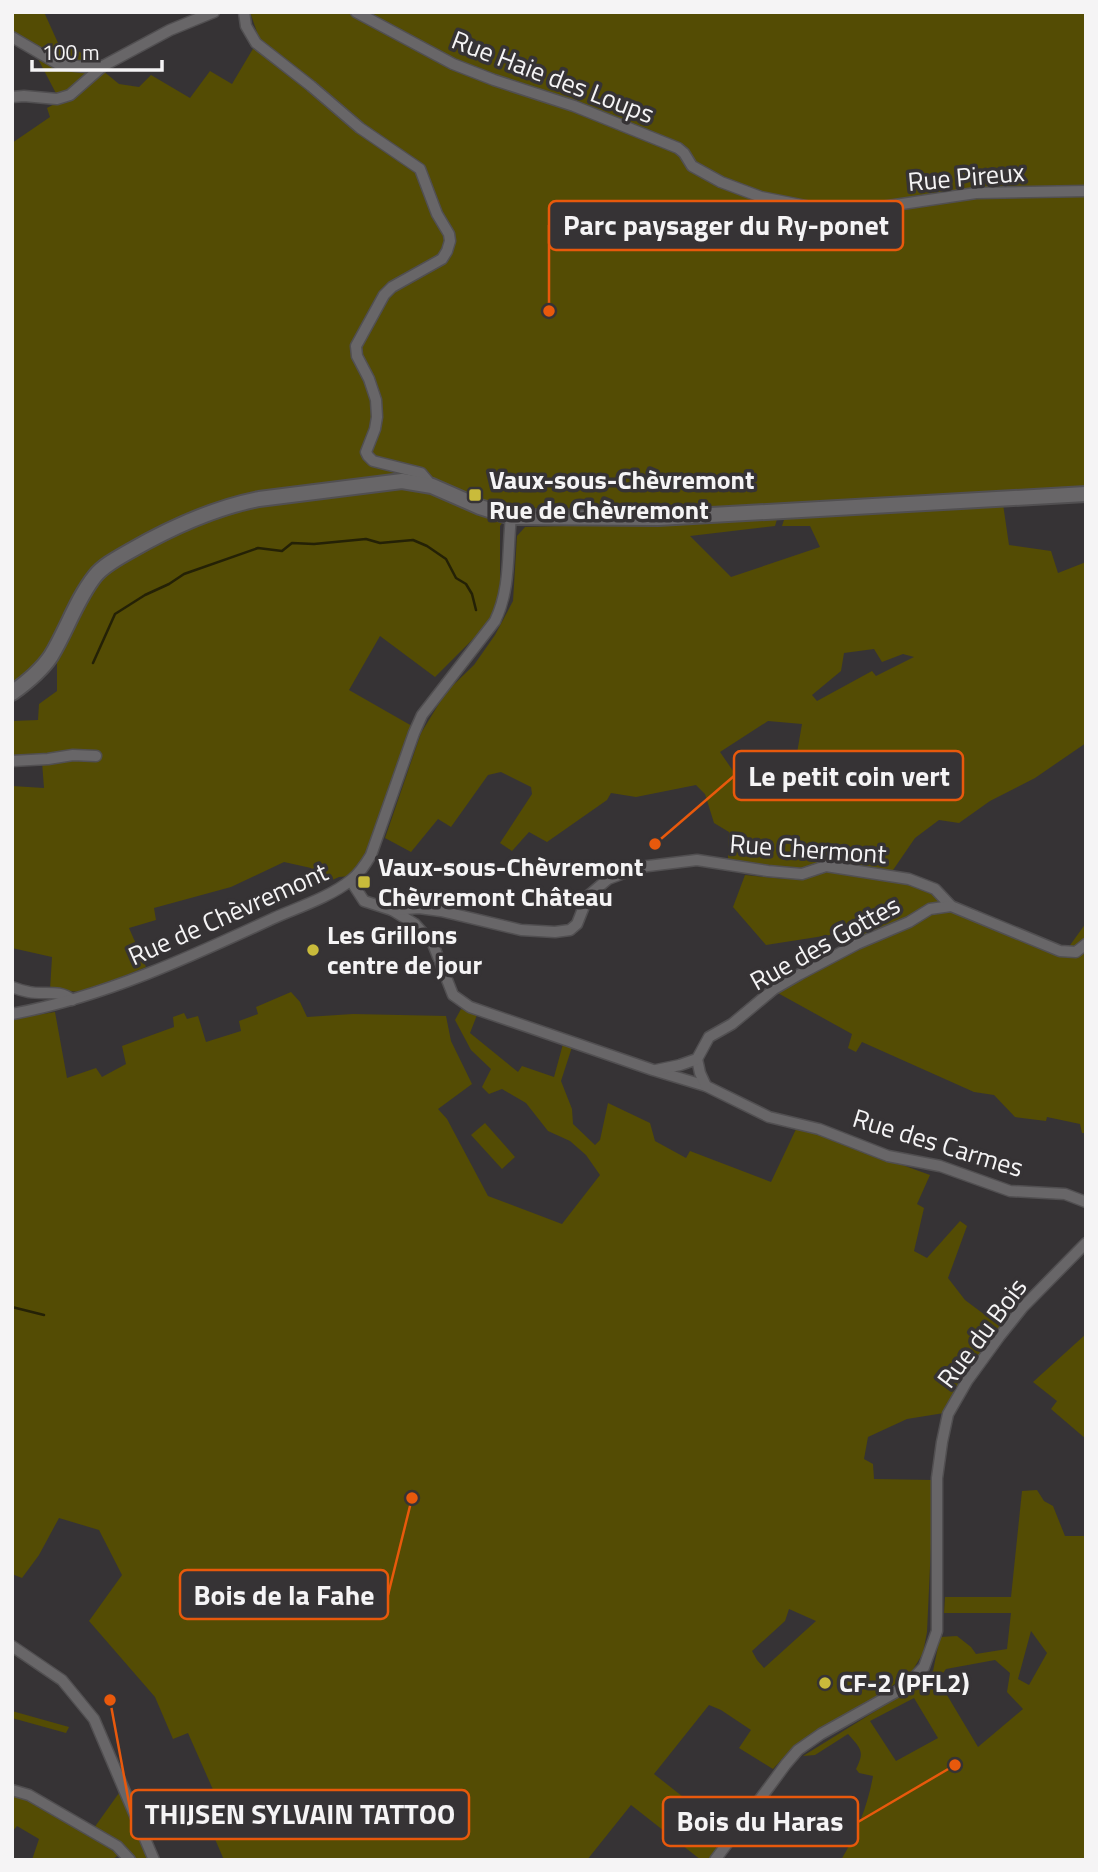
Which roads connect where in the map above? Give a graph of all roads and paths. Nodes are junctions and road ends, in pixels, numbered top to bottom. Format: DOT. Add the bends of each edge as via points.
graph roads {
  1 [pos="214,12"];
  2 [pos="244,12"];
  3 [pos="356,12"];
  4 [pos="12,37"];
  5 [pos="103,65"];
  6 [pos="12,97"];
  7 [pos="692,166"];
  8 [pos="1086,191"];
  9 [pos="432,486"];
  10 [pos="1086,494"];
  11 [pos="511,517"];
  12 [pos="12,693"];
  13 [pos="96,756"];
  14 [pos="12,761"];
  15 [pos="351,881"];
  16 [pos="951,906"];
  17 [pos="392,910"];
  18 [pos="1086,944"];
  19 [pos="12,986"];
  20 [pos="72,1000"];
  21 [pos="12,1014"];
  22 [pos="698,1059"];
  23 [pos="653,1070"];
  24 [pos="706,1086"];
  25 [pos="1086,1202"];
  26 [pos="1086,1243"];
  27 [pos="12,1646"];
  28 [pos="12,1790"];
  29 [pos="130,1860"];
  30 [pos="154,1860"];
  31 [pos="715,1860"];
  1 -- 5 [label="street"];
  2 -- 9 [label="street" via="256,43 360,128 420,169 449,234 442,259 384,295 356,346 376,400 368,456 421,473"];
  3 -- 7 [label="street, Rue Haie des Loups" via="453,64 678,148"];
  4 -- 5 [label="street" via="58,64"];
  5 -- 6 [label="street" via="64,98"];
  7 -- 8 [label="street, Rue Pireux" via="761,197 841,213 976,193"];
  9 -- 11 [label="main road"];
  9 -- 12 [label="main road" via="389,482 259,499 215,511 152,538 97,574 50,657"];
  10 -- 11 [label="main road" via="658,518"];
  11 -- 15 [label="street, Rue de Chèvremont" via="502,606 422,715 371,855"];
  13 -- 14 [label="street"];
  15 -- 17 [label="street" via="364,901"];
  15 -- 20 [label="street, Rue de Chèvremont" via="202,951"];
  16 -- 17 [label="street, Rue Chermont" via="935,890 909,879 826,866 802,874 768,872 697,860 640,867 608,879 588,896 570,930 521,930 441,911"];
  16 -- 18 [label="street" via="1060,951 1076,952"];
  16 -- 22 [label="street, Rue des Gottes" via="930,909 774,989 709,1037"];
  17 -- 23 [label="street" via="415,924 433,944 453,995 470,1007"];
  19 -- 20 [label="street" via="29,992 61,993"];
  20 -- 21 [label="street, Rue de Chèvremont"];
  22 -- 23 [label="street"];
  22 -- 24 [label="street"];
  23 -- 24 [label="street"];
  24 -- 25 [label="street, Rue des Carmes" via="769,1117 819,1129 888,1156 940,1166 1010,1191 1065,1194"];
  26 -- 31 [label="street, Rue du Bois" via="1023,1307 948,1414 937,1478 937,1631 924,1667 905,1687 798,1751"];
  27 -- 30 [label="street" via="62,1680 94,1719"];
  28 -- 29 [label="street" via="29,1795 117,1846"];
}
